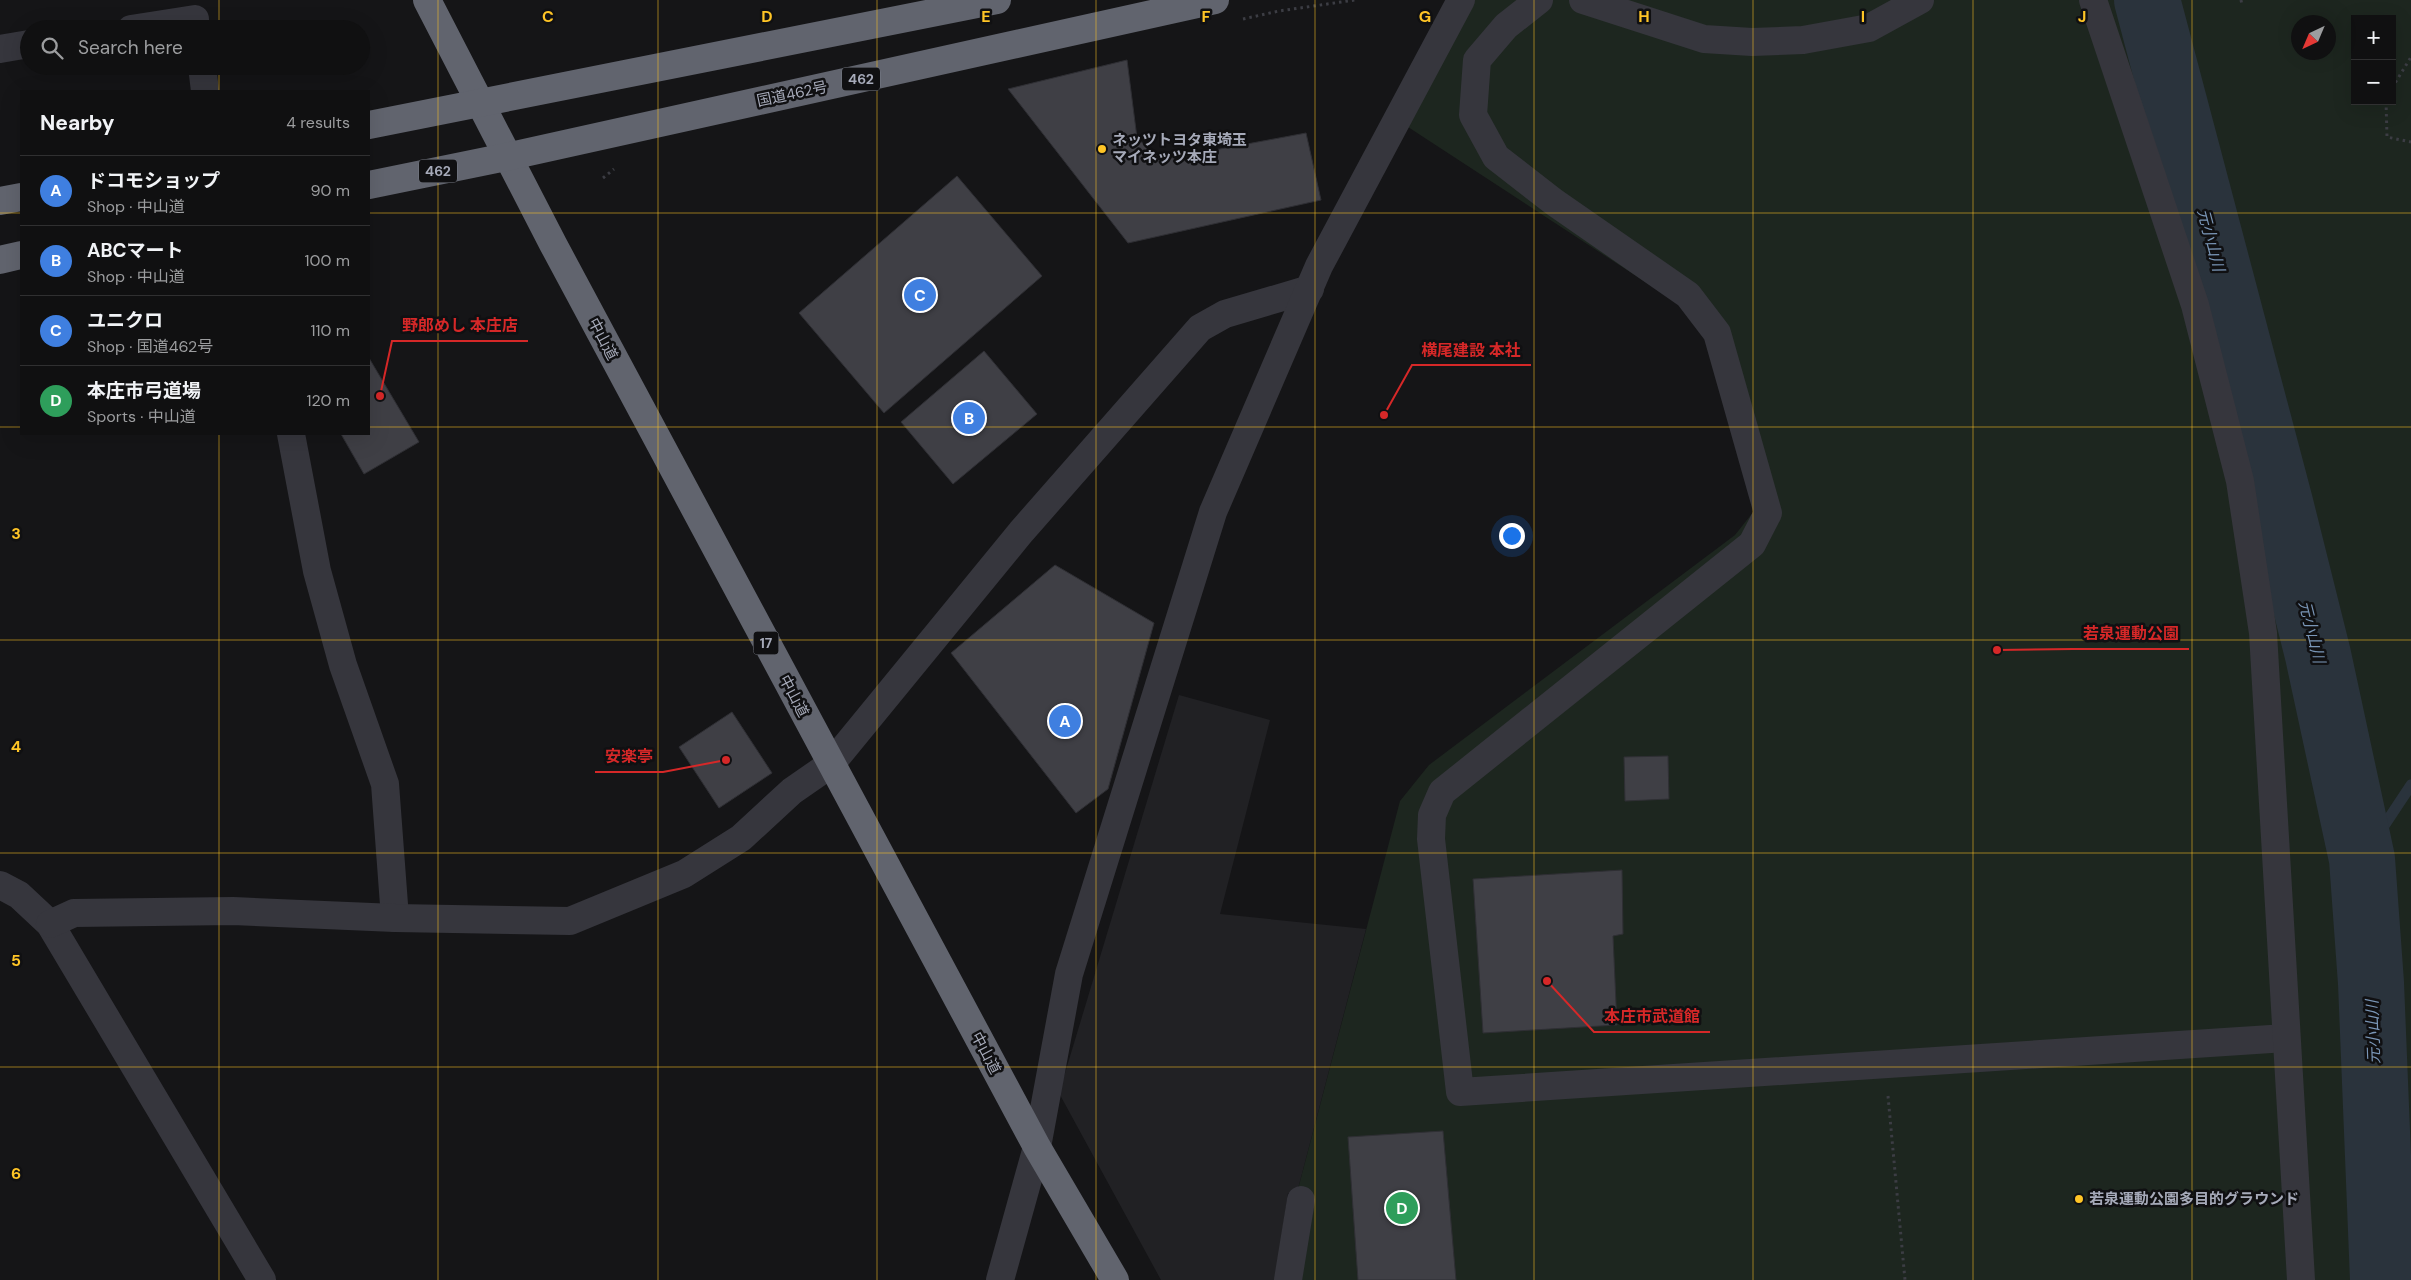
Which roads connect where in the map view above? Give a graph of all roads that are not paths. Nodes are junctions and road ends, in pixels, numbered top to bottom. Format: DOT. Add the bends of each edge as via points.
graph roads {
  1 [pos="427,0"];
  2 [pos="997,0"];
  3 [pos="1215,0"];
  4 [pos="1461,0"];
  5 [pos="1539,0"];
  6 [pos="1583,0"];
  7 [pos="1920,0"];
  8 [pos="2093,0"];
  9 [pos="195,16"];
  10 [pos="175,20"];
  11 [pos="20,46"];
  12 [pos="0,49"];
  13 [pos="203,75"];
  14 [pos="205,90"];
  15 [pos="478,103"];
  16 [pos="370,125"];
  17 [pos="506,157"];
  18 [pos="370,185"];
  19 [pos="20,197"];
  20 [pos="0,201"];
  21 [pos="20,256"];
  22 [pos="0,260"];
  23 [pos="1310,289"];
  24 [pos="291,435"];
  25 [pos="831,764"];
  26 [pos="0,884"];
  27 [pos="395,918"];
  28 [pos="50,924"];
  29 [pos="2286,1038"];
  30 [pos="1037,1147"];
  31 [pos="1301,1200"];
  32 [pos="262,1280"];
  33 [pos="1000,1280"];
  34 [pos="1115,1280"];
  35 [pos="1288,1280"];
  36 [pos="2301,1280"];
  1 -- 15 [label="highway, 中山道 / 17"];
  2 -- 15 [label="highway"];
  3 -- 17 [label="highway, 国道462号 / 462"];
  4 -- 23 [label="street"];
  5 -- 29 [label="street" via="1506,26 1477,60 1473,115 1496,157 1554,202 1688,295 1717,333 1768,513 1752,544 1442,792 1432,816 1432,839 1460,1092"];
  6 -- 7 [label="street" via="1704,39 1752,42 1804,40 1869,28"];
  8 -- 29 [label="street" via="2195,305 2240,481 2263,633"];
  9 -- 10 [label="street"];
  11 -- 12 [label="street"];
  13 -- 14 [label="street"];
  15 -- 16 [label="highway"];
  15 -- 17 [label="highway, 中山道 / 17"];
  17 -- 18 [label="highway, 国道462号 / 462"];
  17 -- 25 [label="highway, 中山道 / 17"];
  19 -- 20 [label="highway"];
  21 -- 22 [label="highway"];
  23 -- 25 [label="street" via="1225,314 1200,328 1021,532"];
  23 -- 30 [label="street" via="1213,512 1068,974"];
  24 -- 27 [label="street" via="320,581 343,665 385,784"];
  25 -- 27 [label="street" via="792,791 741,838 684,874 570,921"];
  25 -- 30 [label="highway, 中山道 / 17"];
  26 -- 28 [label="street" via="19,895"];
  27 -- 28 [label="street" via="233,911 74,913"];
  28 -- 32 [label="street"];
  29 -- 36 [label="street"];
  30 -- 33 [label="street"];
  30 -- 34 [label="highway, 中山道 / 17"];
  31 -- 35 [label="street"];
}
